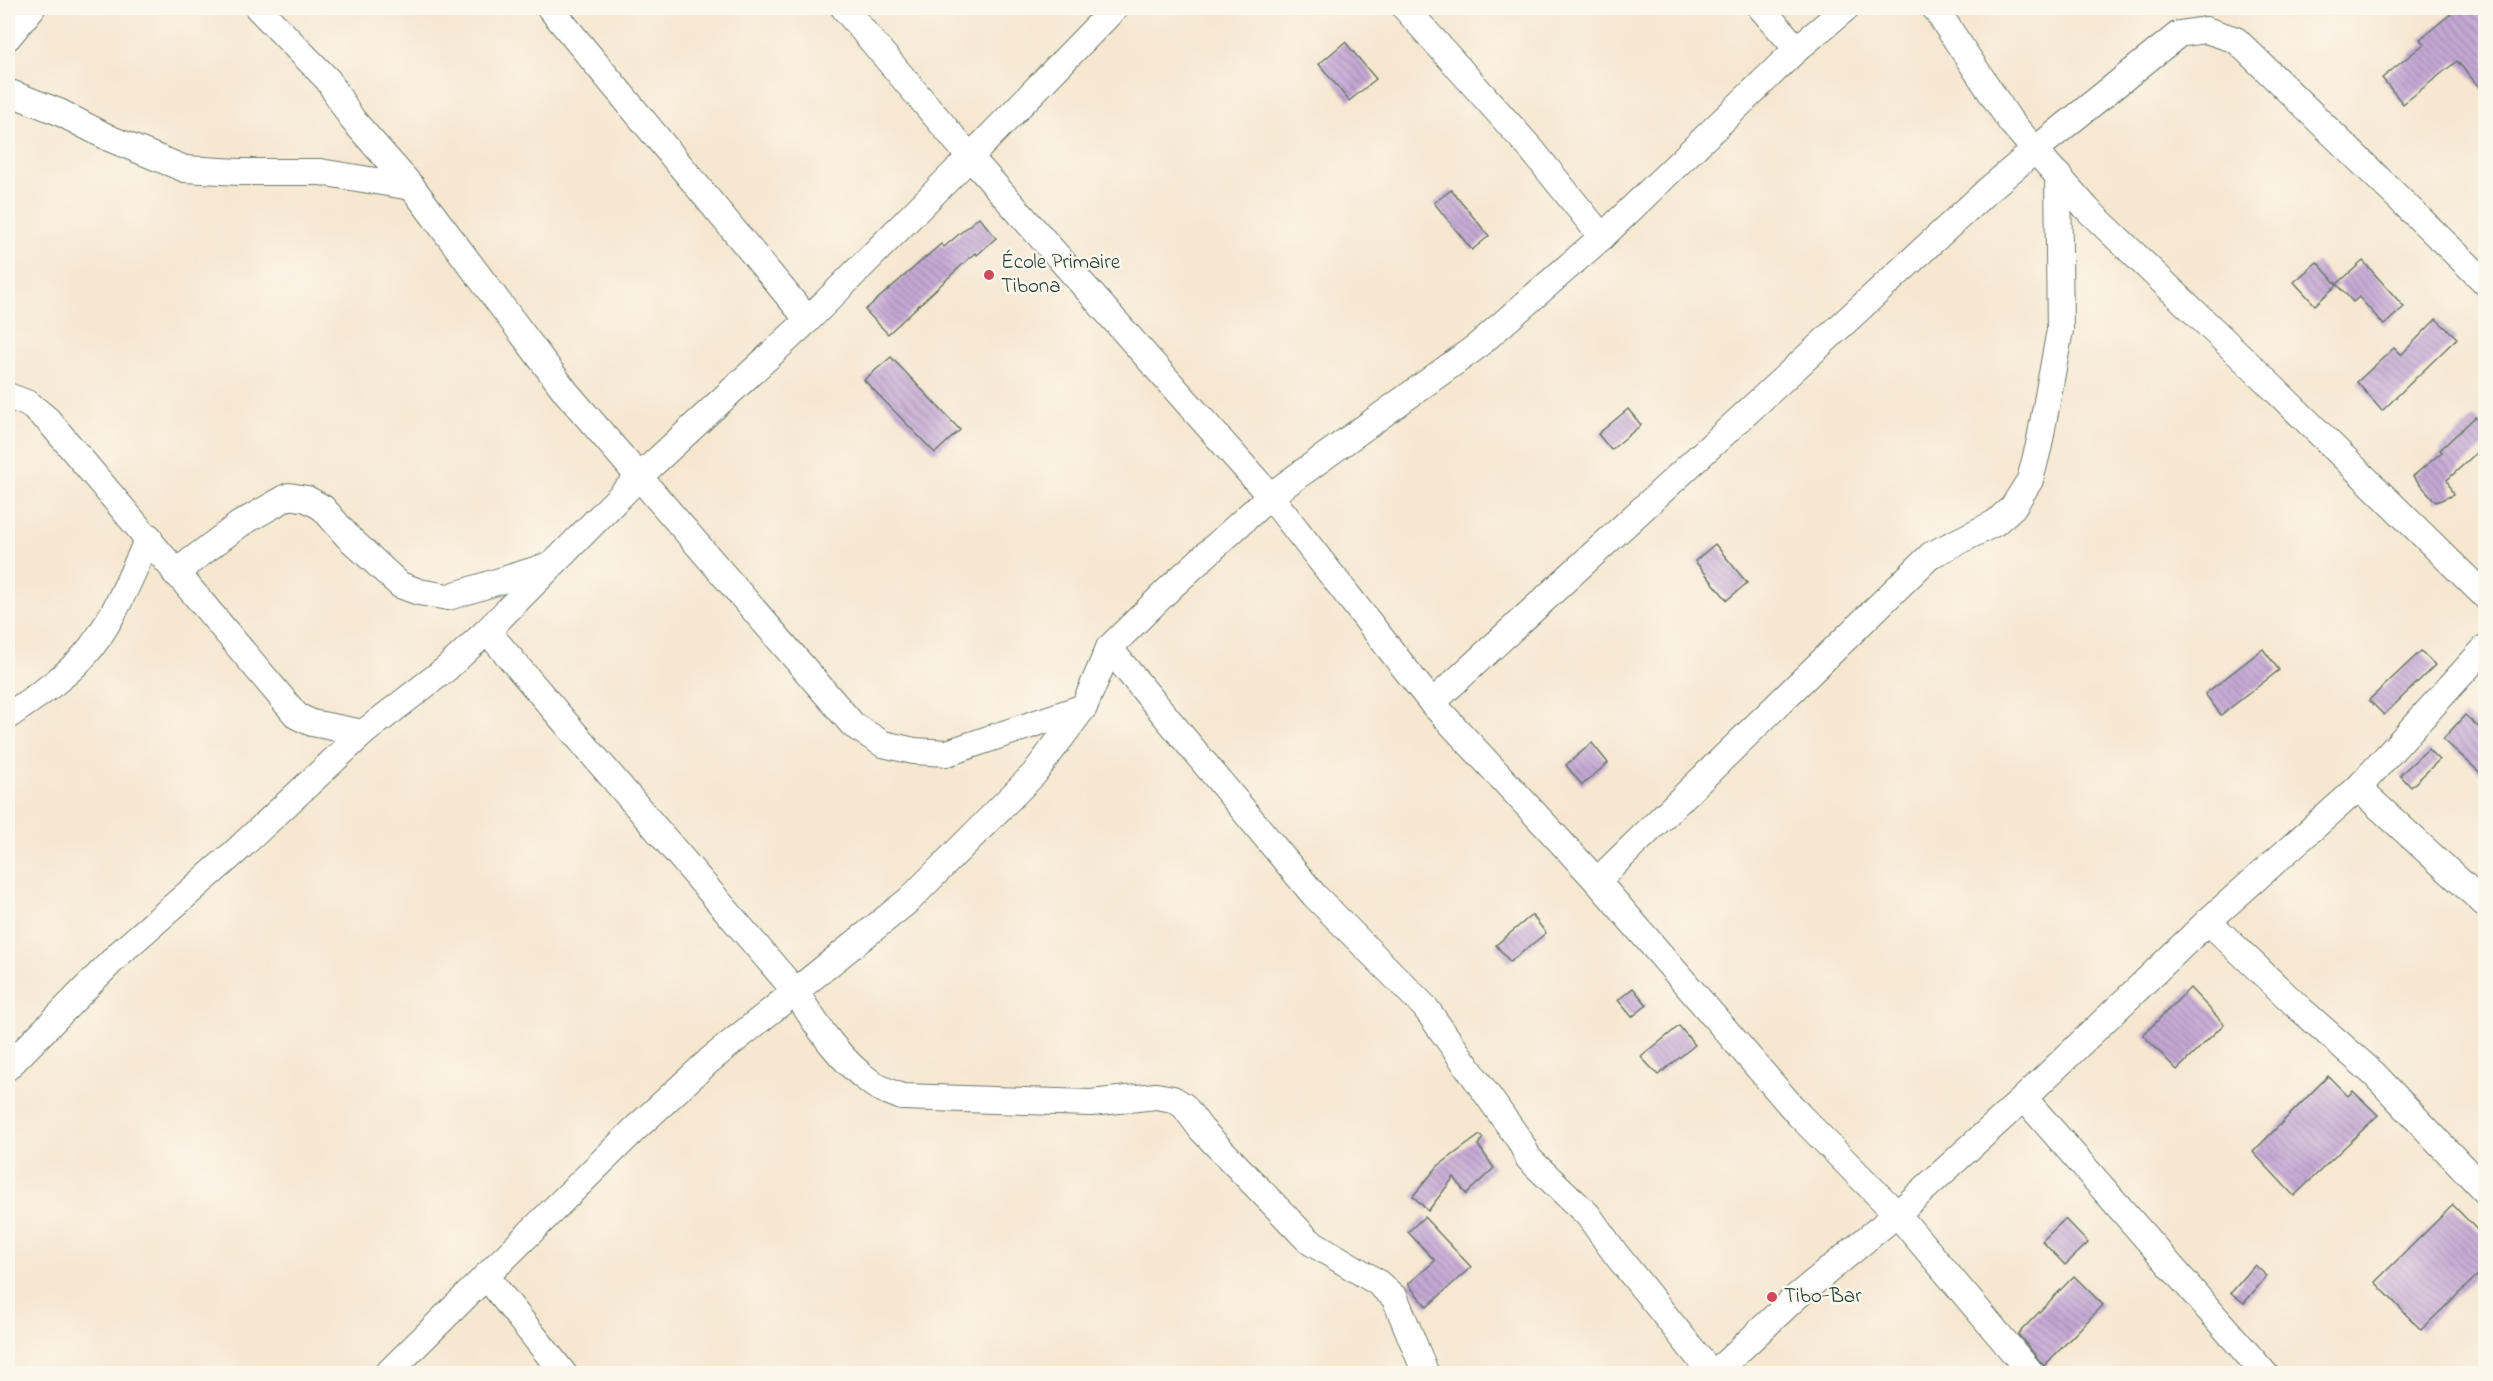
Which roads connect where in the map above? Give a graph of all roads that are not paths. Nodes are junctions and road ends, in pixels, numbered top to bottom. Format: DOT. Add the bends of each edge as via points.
graph roads {
  1 [pos="32,8"];
  2 [pos="258,8"];
  3 [pos="550,8"];
  4 [pos="844,8"];
  5 [pos="1115,8"];
  6 [pos="1405,8"];
  7 [pos="1761,8"];
  8 [pos="1846,8"];
  9 [pos="1935,8"];
  10 [pos="8,37"];
  11 [pos="1797,49"];
  12 [pos="8,92"];
  13 [pos="2036,150"];
  14 [pos="970,157"];
  15 [pos="2058,175"];
  16 [pos="412,187"];
  17 [pos="1602,237"];
  18 [pos="2486,283"];
  19 [pos="808,320"];
  20 [pos="8,396"];
  21 [pos="639,477"];
  22 [pos="1270,496"];
  23 [pos="149,537"];
  24 [pos="554,564"];
  25 [pos="176,573"];
  26 [pos="2486,597"];
  27 [pos="487,631"];
  28 [pos="2486,646"];
  29 [pos="1109,648"];
  30 [pos="1432,703"];
  31 [pos="1084,707"];
  32 [pos="8,716"];
  33 [pos="363,733"];
  34 [pos="2358,788"];
  35 [pos="1596,881"];
  36 [pos="2486,905"];
  37 [pos="2208,921"];
  38 [pos="796,992"];
  39 [pos="8,1067"];
  40 [pos="2024,1098"];
  41 [pos="2486,1192"];
  42 [pos="1897,1214"];
  43 [pos="486,1276"];
  44 [pos="387,1374"];
  45 [pos="564,1374"];
  46 [pos="1426,1374"];
  47 [pos="1713,1374"];
  48 [pos="2032,1374"];
  49 [pos="2265,1374"];
  1 -- 10 [label="street"];
  2 -- 16 [label="street" via="328,80 352,119"];
  3 -- 19 [label="street"];
  4 -- 14 [label="street"];
  5 -- 14 [label="street"];
  6 -- 17 [label="street" via="1532,150"];
  7 -- 11 [label="street"];
  8 -- 11 [label="street"];
  9 -- 13 [label="street" via="2010,121"];
  11 -- 17 [label="street"];
  12 -- 16 [label="street" via="185,169 320,172"];
  13 -- 15 [label="street"];
  13 -- 18 [label="street" via="2179,34 2206,30 2236,40"];
  13 -- 30 [label="street" via="1987,190"];
  14 -- 19 [label="street"];
  14 -- 22 [label="street"];
  15 -- 26 [label="street" via="2088,210"];
  15 -- 35 [label="street" via="2060,330 2030,480 2013,507 1995,523 1931,555"];
  16 -- 21 [label="street" via="566,392"];
  17 -- 22 [label="street" via="1476,347"];
  19 -- 21 [label="street"];
  20 -- 23 [label="street" via="29,404 48,420"];
  21 -- 24 [label="street"];
  21 -- 31 [label="street" via="853,726 883,744 947,753"];
  22 -- 29 [label="street"];
  22 -- 30 [label="street"];
  23 -- 25 [label="street"];
  23 -- 32 [label="street" via="85,655 42,693"];
  24 -- 25 [label="street" via="448,597 419,592 400,585 322,508 307,499 289,496 240,524"];
  24 -- 27 [label="street"];
  25 -- 33 [label="street" via="297,716 312,723"];
  27 -- 33 [label="street" via="446,669"];
  27 -- 38 [label="street"];
  28 -- 34 [label="street"];
  29 -- 31 [label="street"];
  29 -- 47 [label="street" via="1314,896 1425,1007 1520,1141 1528,1159 1588,1215"];
  30 -- 35 [label="street"];
  31 -- 38 [label="street" via="1034,774 909,900"];
  33 -- 39 [label="street" via="121,952"];
  34 -- 36 [label="street"];
  34 -- 37 [label="street"];
  35 -- 42 [label="street" via="1799,1115"];
  37 -- 40 [label="street"];
  37 -- 41 [label="street" via="2374,1074"];
  38 -- 43 [label="street" via="710,1060"];
  38 -- 46 [label="street" via="813,1021 842,1056 874,1085 902,1097 1091,1103 1156,1096 1173,1099 1184,1106 1200,1129 1309,1241 1377,1282 1395,1298"];
  40 -- 42 [label="street"];
  40 -- 49 [label="street"];
  42 -- 47 [label="street" via="1796,1297"];
  42 -- 48 [label="street"];
  43 -- 44 [label="street"];
  43 -- 45 [label="street"];
}
